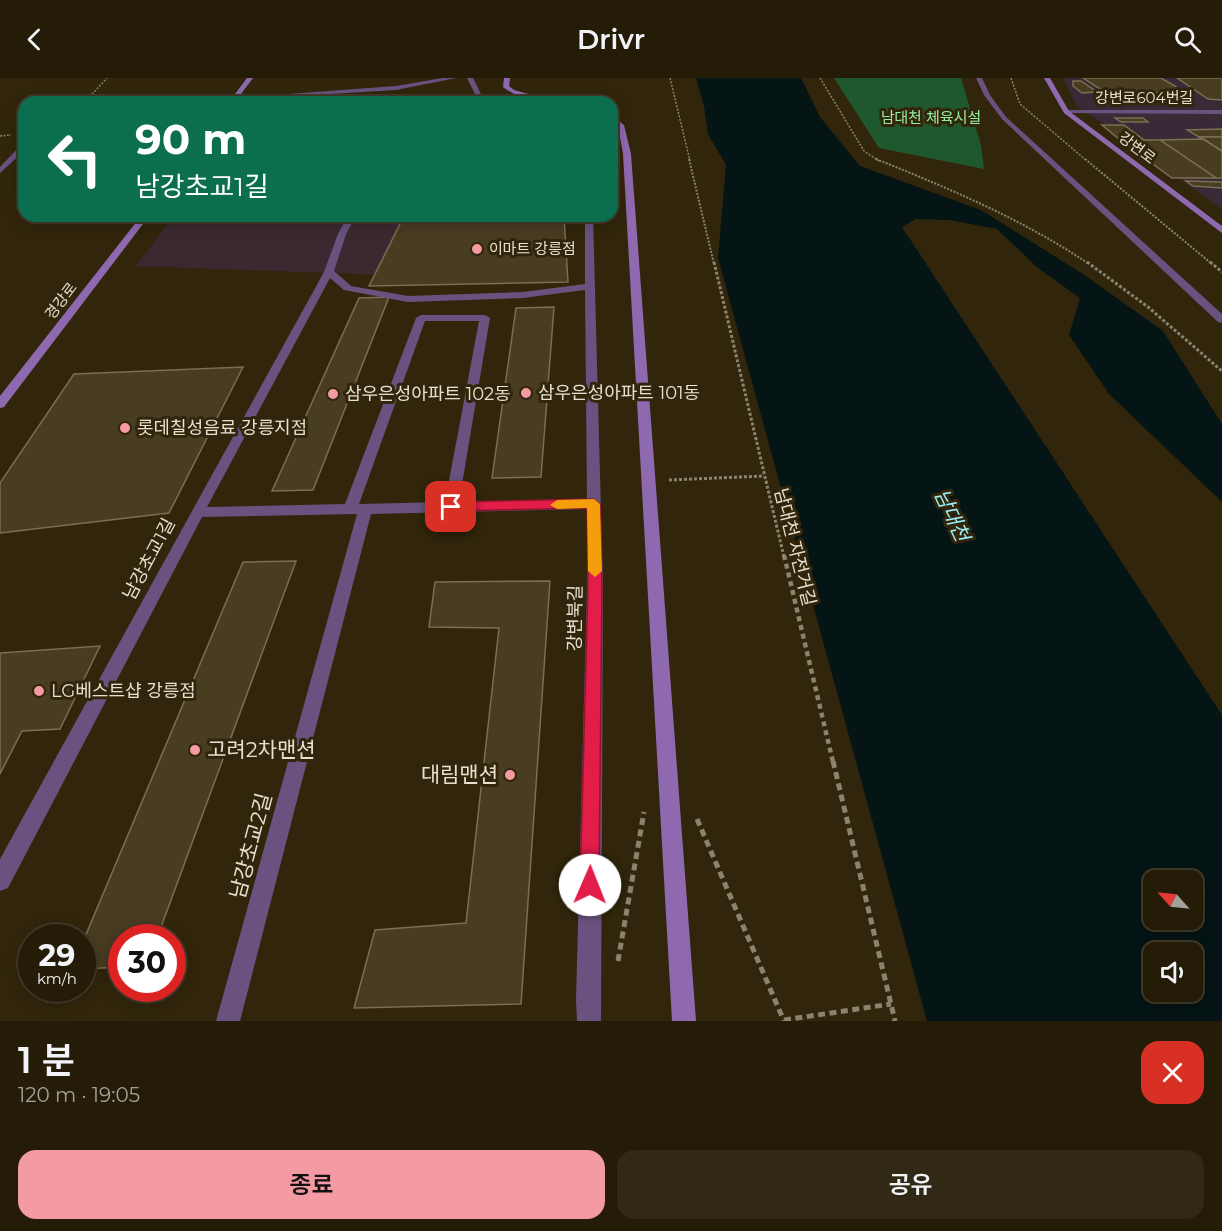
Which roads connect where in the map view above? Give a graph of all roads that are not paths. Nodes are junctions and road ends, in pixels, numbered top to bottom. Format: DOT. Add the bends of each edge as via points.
graph roads {
  1 [pos="250,78"];
  2 [pos="453,78"];
  3 [pos="470,78"];
  4 [pos="507,78"];
  5 [pos="979,78"];
  6 [pos="1047,78"];
  7 [pos="236,96"];
  8 [pos="287,96"];
  9 [pos="481,96"];
  10 [pos="531,96"];
  11 [pos="1066,112"];
  12 [pos="1222,112"];
  13 [pos="618,123"];
  14 [pos="18,153"];
  15 [pos="0,171"];
  16 [pos="140,222"];
  17 [pos="349,222"];
  18 [pos="589,222"];
  19 [pos="1222,230"];
  20 [pos="329,272"];
  21 [pos="590,285"];
  22 [pos="1222,320"];
  23 [pos="0,404"];
  24 [pos="594,504"];
  25 [pos="451,507"];
  26 [pos="357,509"];
  27 [pos="197,512"];
  28 [pos="0,880"];
  29 [pos="228,1021"];
  30 [pos="589,1021"];
  31 [pos="684,1021"];
  1 -- 7 [label="street"];
  2 -- 8 [label="street" via="396,88"];
  3 -- 9 [label="street"];
  4 -- 10 [label="street" via="506,87"];
  5 -- 22 [label="street" via="1004,118"];
  6 -- 11 [label="street, 강변로"];
  11 -- 12 [label="street, 강변로604번길"];
  11 -- 19 [label="street, 강변로"];
  13 -- 31 [label="street" via="627,154"];
  14 -- 15 [label="street"];
  16 -- 23 [label="street, 경강로"];
  17 -- 20 [label="street"];
  18 -- 21 [label="street, 강변북길"];
  20 -- 21 [label="street" via="348,288 408,299 523,295"];
  20 -- 27 [label="street"];
  21 -- 24 [label="street, 강변북길"];
  24 -- 25 [label="street, 남강초교1길"];
  24 -- 30 [label="street, 강변북길"];
  25 -- 26 [label="street, 남강초교1길"];
  25 -- 26 [label="street, 남강초교2길" via="485,318 421,318"];
  26 -- 27 [label="street, 남강초교1길"];
  26 -- 29 [label="street, 남강초교2길"];
  27 -- 28 [label="street, 남강초교1길"];
}
